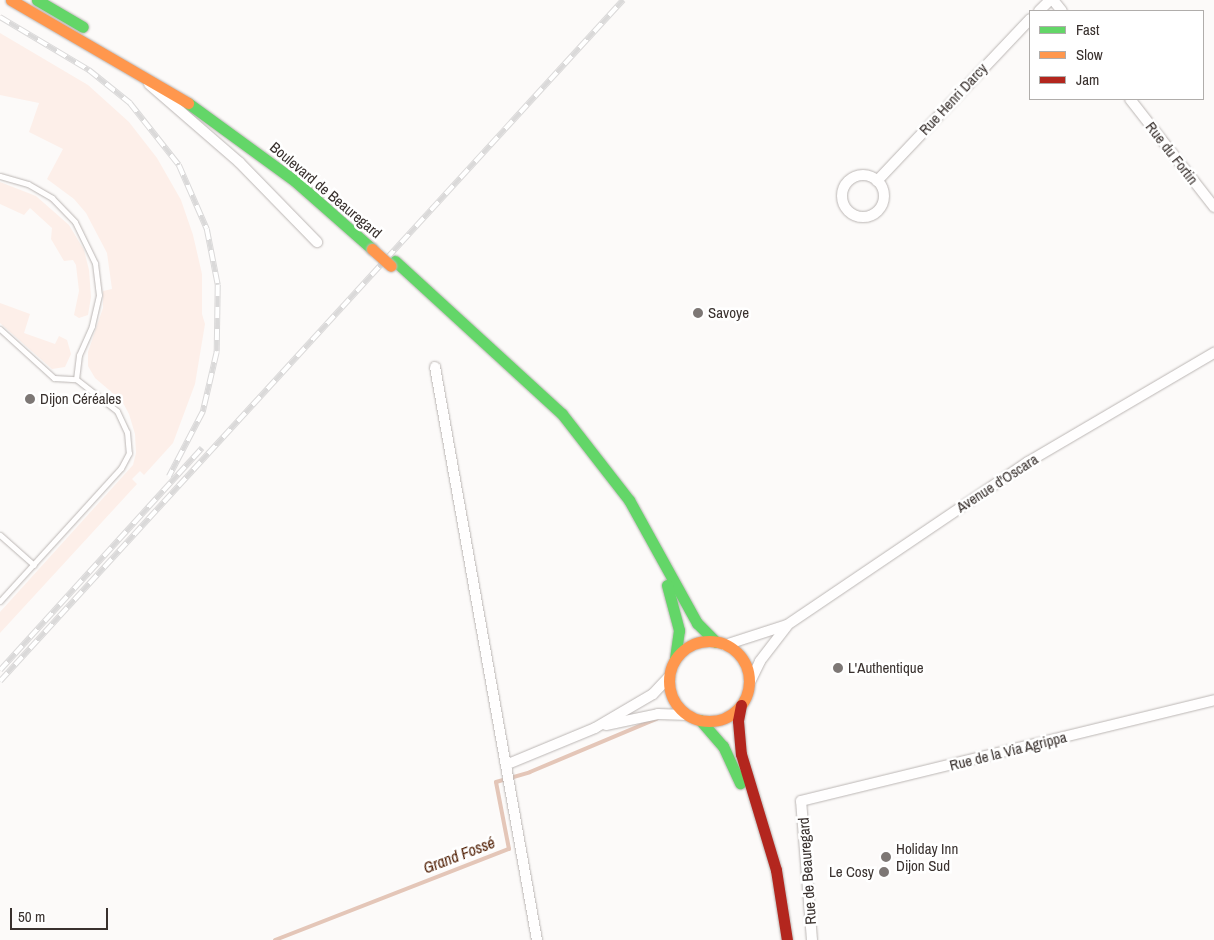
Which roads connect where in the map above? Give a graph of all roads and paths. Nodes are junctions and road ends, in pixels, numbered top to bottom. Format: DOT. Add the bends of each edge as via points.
graph roads {
  1 [pos="11,0"];
  2 [pos="37,0"];
  3 [pos="1052,0"];
  4 [pos="1040,10"];
  5 [pos="1061,10"];
  6 [pos="1029,21"];
  7 [pos="126,63"];
  8 [pos="1131,100"];
  9 [pos="0,176"];
  10 [pos="877,180"];
  11 [pos="1214,207"];
  12 [pos="317,242"];
  13 [pos="374,246"];
  14 [pos="0,329"];
  15 [pos="1214,353"];
  16 [pos="435,367"];
  17 [pos="76,379"];
  18 [pos="586,448"];
  19 [pos="0,535"];
  20 [pos="34,565"];
  21 [pos="0,601"];
  22 [pos="787,625"];
  23 [pos="720,643"];
  24 [pos="675,660"];
  25 [pos="670,676"];
  26 [pos="749,684"];
  27 [pos="1214,700"];
  28 [pos="741,705"];
  29 [pos="688,716"];
  30 [pos="700,720"];
  31 [pos="595,728"];
  32 [pos="508,764"];
  33 [pos="802,802"];
  34 [pos="537,940"];
  35 [pos="779,940"];
  36 [pos="786,940"];
  37 [pos="812,940"];
  1 -- 7 [label="main road, Boulevard de Beauregard"];
  2 -- 13 [label="main road, Boulevard de Beauregard" via="194,96 240,129 300,175"];
  3 -- 4 [label="street"];
  3 -- 5 [label="street"];
  6 -- 10 [label="street, Rue Henri Darcy"];
  7 -- 12 [label="street" via="239,162"];
  7 -- 13 [label="main road, Boulevard de Beauregard" via="245,142"];
  8 -- 11 [label="street, Rue du Fortin"];
  9 -- 17 [label="lane" via="28,184 52,198 75,222 95,263 98,295 92,326 79,355"];
  10 -- 10 [label="street" via="858,176 847,183 843,202 850,213 863,217 876,212 883,193"];
  13 -- 18 [label="main road, Boulevard de Beauregard, bridge"];
  14 -- 17 [label="lane" via="54,378"];
  15 -- 22 [label="street, Avenue d'Oscara" via="1028,462"];
  16 -- 32 [label="street"];
  17 -- 20 [label="lane" via="117,411 127,432 129,453 121,468"];
  18 -- 23 [label="main road" via="648,530 697,623"];
  18 -- 24 [label="main road" via="624,507 668,587 679,630"];
  19 -- 20 [label="lane"];
  20 -- 21 [label="lane"];
  22 -- 23 [label="street, Avenue d'Oscara"];
  22 -- 26 [label="street, Avenue d'Oscara" via="760,661"];
  23 -- 24 [label="main road" via="689,647"];
  23 -- 26 [label="main road" via="743,660"];
  24 -- 25 [label="main road"];
  25 -- 29 [label="main road" via="674,700"];
  25 -- 31 [label="street" via="653,694"];
  26 -- 28 [label="main road"];
  27 -- 33 [label="street, Rue de la Via Agrippa"];
  28 -- 30 [label="main road" via="722,719"];
  28 -- 36 [label="main road" via="738,721 741,754 776,870"];
  29 -- 30 [label="main road"];
  29 -- 31 [label="street" via="650,715"];
  30 -- 35 [label="main road" via="723,746 750,810 771,885"];
  31 -- 32 [label="street"];
  32 -- 34 [label="street"];
  33 -- 37 [label="street, Rue de Beauregard"];
}
